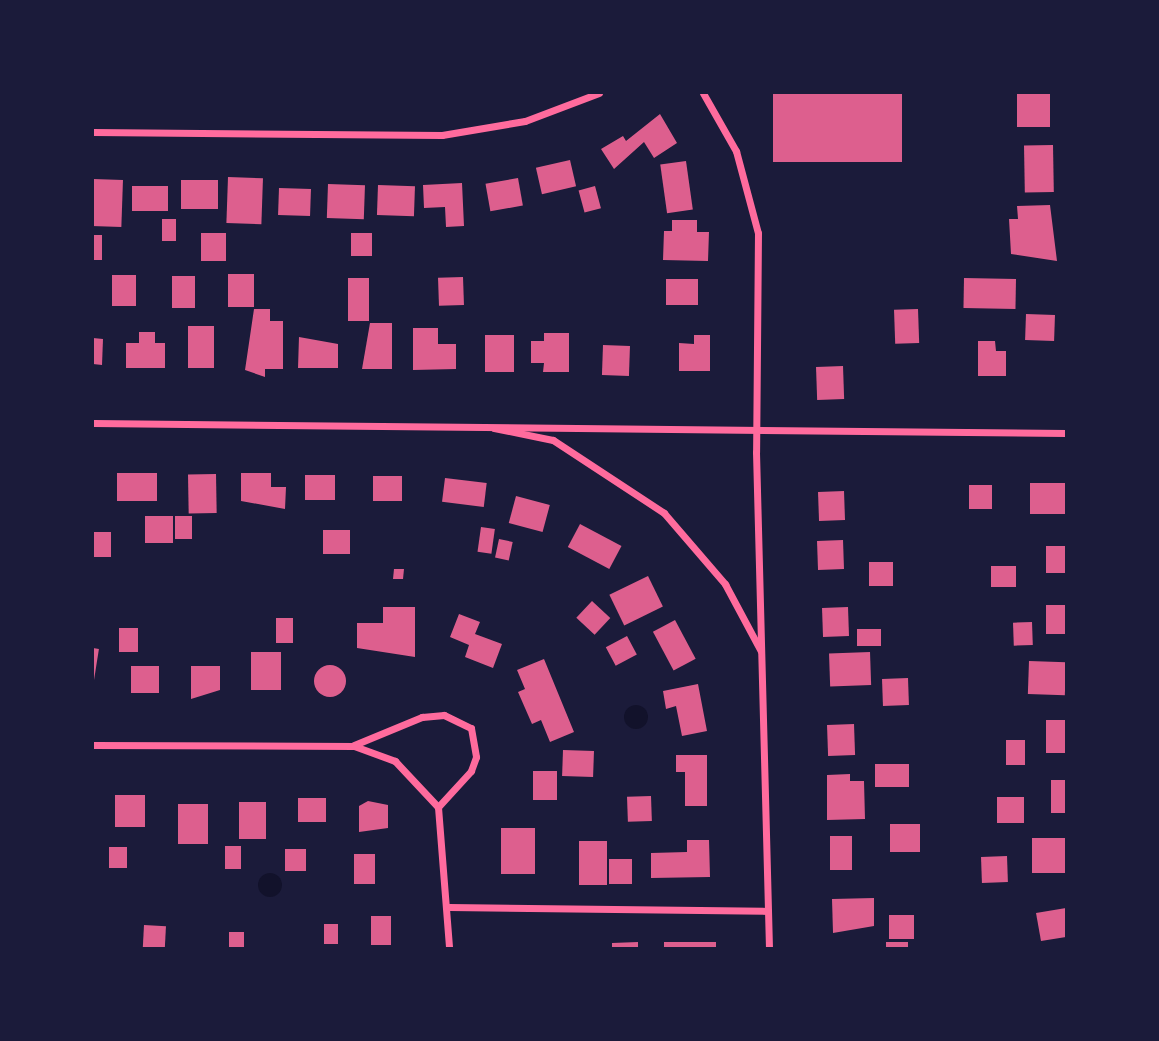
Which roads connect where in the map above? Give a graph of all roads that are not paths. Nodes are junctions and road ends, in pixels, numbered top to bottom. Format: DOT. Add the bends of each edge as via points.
graph roads {
  1 [pos="599,93"];
  2 [pos="703,93"];
  3 [pos="93,132"];
  4 [pos="93,423"];
  5 [pos="477,425"];
  6 [pos="756,429"];
  7 [pos="1066,433"];
  8 [pos="762,653"];
  9 [pos="93,746"];
  10 [pos="354,746"];
  11 [pos="438,807"];
  12 [pos="449,907"];
  13 [pos="768,911"];
  14 [pos="449,948"];
  15 [pos="769,948"];
  1 -- 3 [label="street" via="524,121 442,135"];
  2 -- 6 [label="street" via="736,150 755,208"];
  4 -- 5 [label="street"];
  5 -- 6 [label="street"];
  5 -- 8 [label="street" via="553,440 664,513 725,584"];
  6 -- 7 [label="street"];
  6 -- 8 [label="street"];
  8 -- 13 [label="street"];
  9 -- 10 [label="street"];
  10 -- 11 [label="street" via="395,761"];
  10 -- 11 [label="street" via="422,717 444,715 471,728 476,757 471,771"];
  11 -- 12 [label="street"];
  12 -- 13 [label="street"];
  12 -- 14 [label="street"];
  13 -- 15 [label="street"];
}
